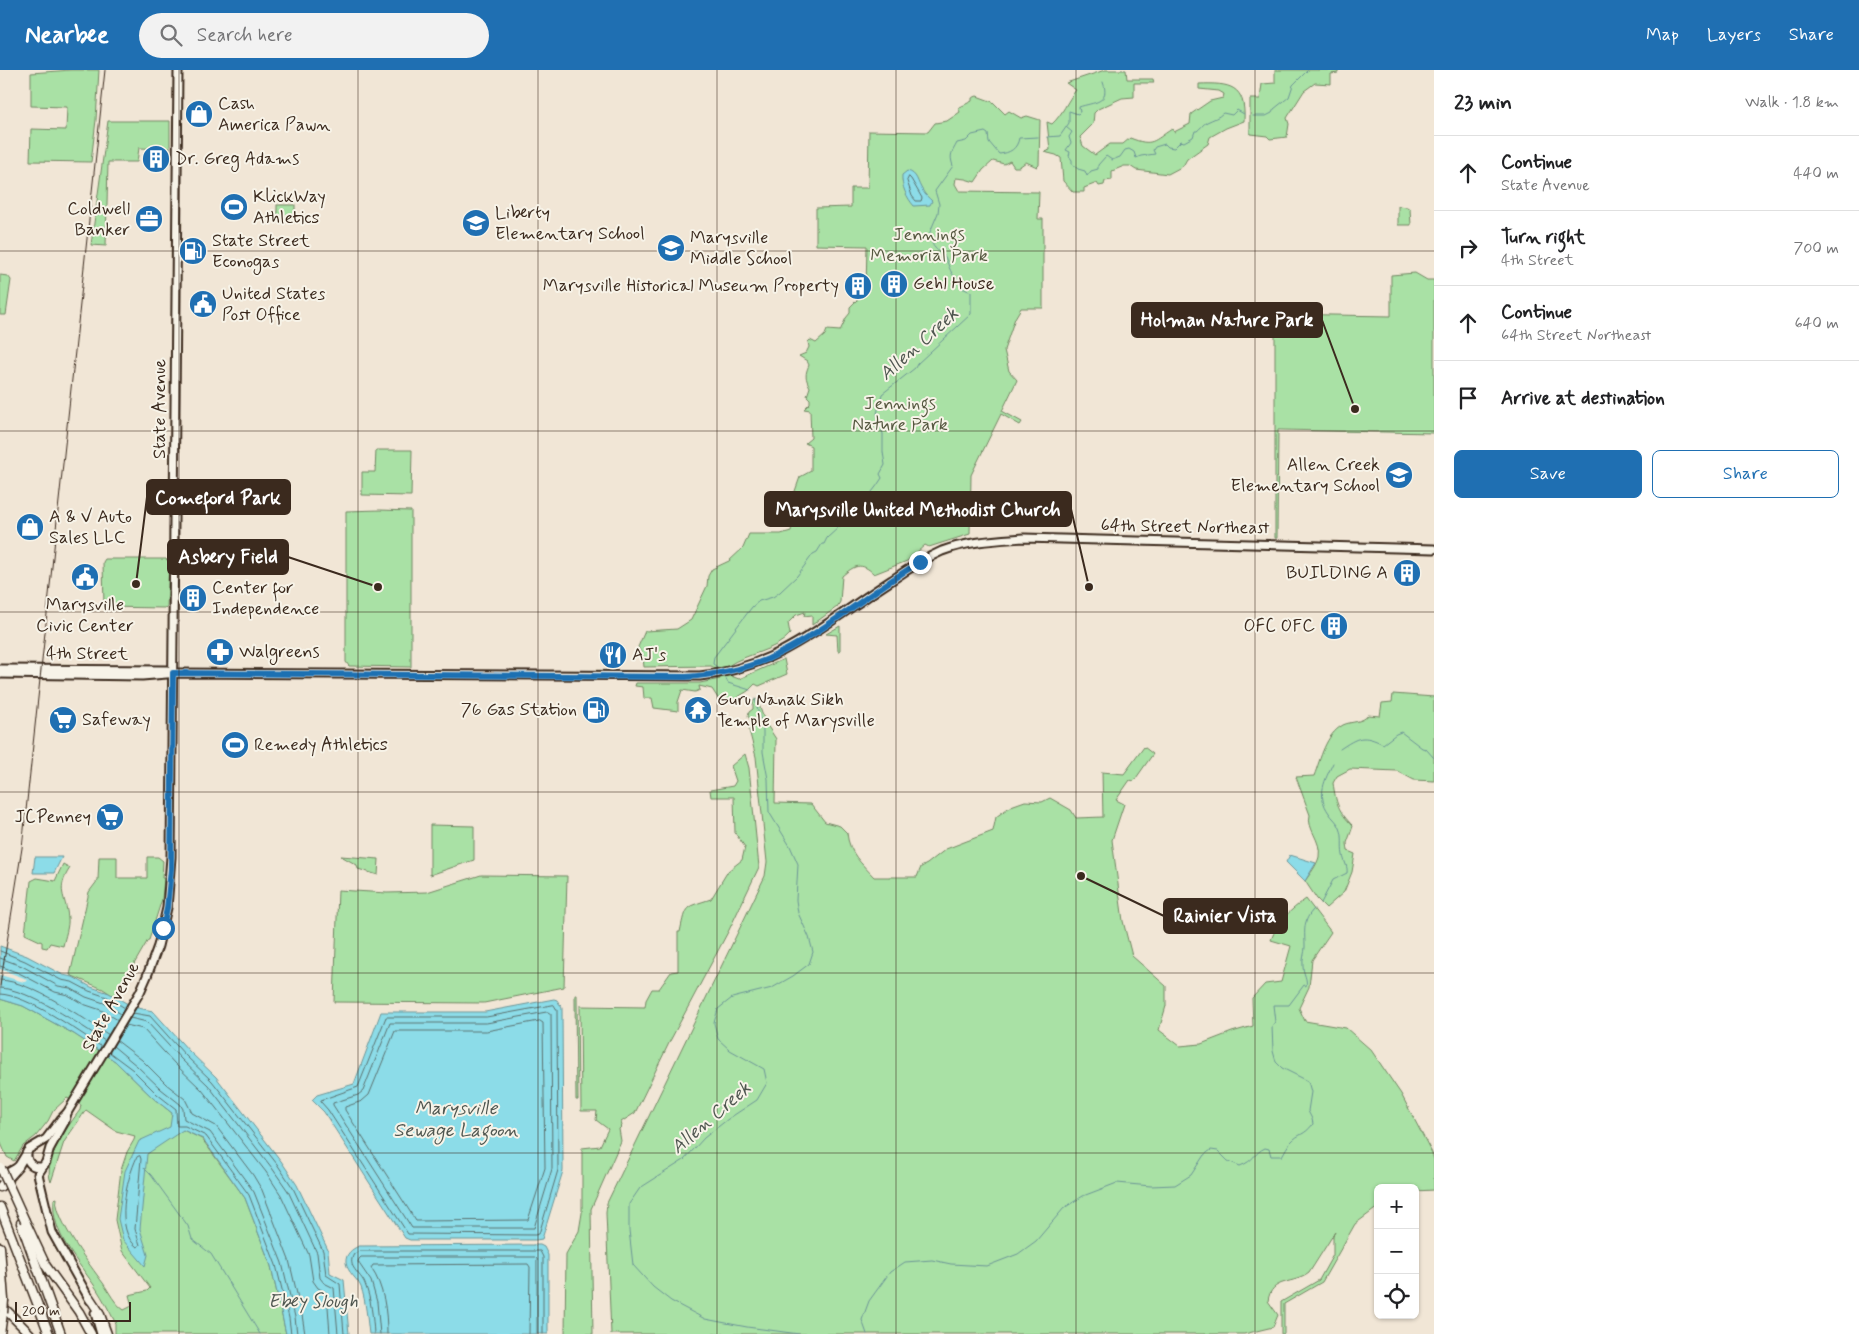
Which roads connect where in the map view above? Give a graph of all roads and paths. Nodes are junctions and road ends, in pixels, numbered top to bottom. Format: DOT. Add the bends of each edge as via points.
graph roads {
  1 [pos="178,70"];
  2 [pos="1434,549"];
  3 [pos="0,668"];
  4 [pos="97,669"];
  5 [pos="173,673"];
  6 [pos="0,674"];
  7 [pos="74,675"];
  8 [pos="580,676"];
  9 [pos="67,1113"];
  10 [pos="36,1145"];
  11 [pos="27,1152"];
  12 [pos="48,1156"];
  13 [pos="18,1167"];
  14 [pos="41,1167"];
  15 [pos="3,1168"];
  16 [pos="0,1177"];
  17 [pos="0,1187"];
  18 [pos="0,1207"];
  19 [pos="23,1222"];
  20 [pos="0,1247"];
  21 [pos="89,1297"];
  22 [pos="2,1302"];
  23 [pos="0,1334"];
  24 [pos="30,1334"];
  25 [pos="49,1334"];
  26 [pos="61,1334"];
  27 [pos="91,1334"];
  28 [pos="101,1334"];
  29 [pos="106,1334"];
  1 -- 5 [label="main road, State Avenue"];
  2 -- 8 [label="main road, 64th Street Northeast" via="1024,538 969,543 925,559 767,659 733,670 686,677"];
  3 -- 4 [label="main road, 4th Street"];
  4 -- 5 [label="main road, 4th Street" via="167,670"];
  4 -- 7 [label="main road" via="96,673"];
  5 -- 7 [label="main road, 4th Street"];
  5 -- 8 [label="main road, 4th Street"];
  5 -- 9 [label="main road, State Avenue" via="170,880 158,946 140,992"];
  6 -- 7 [label="main road, 4th Street"];
  9 -- 10 [label="main road, State Avenue" via="46,1139"];
  9 -- 12 [label="main road, State Avenue"];
  10 -- 11 [label="main road"];
  10 -- 12 [label="main road" via="45,1149"];
  11 -- 13 [label="main road"];
  11 -- 14 [label="main road" via="30,1164"];
  12 -- 14 [label="main road"];
  13 -- 15 [label="main road"];
  13 -- 17 [label="highway"];
  14 -- 21 [label="main road" via="38,1177 52,1232"];
  15 -- 16 [label="main road"];
  15 -- 19 [label="highway, bridge"];
  18 -- 25 [label="highway"];
  19 -- 26 [label="highway"];
  19 -- 27 [label="highway" via="49,1271"];
  20 -- 22 [label="highway"];
  21 -- 28 [label="main road"];
  21 -- 29 [label="highway" via="99,1312"];
  22 -- 23 [label="highway, bridge"];
  22 -- 24 [label="highway"];
}
